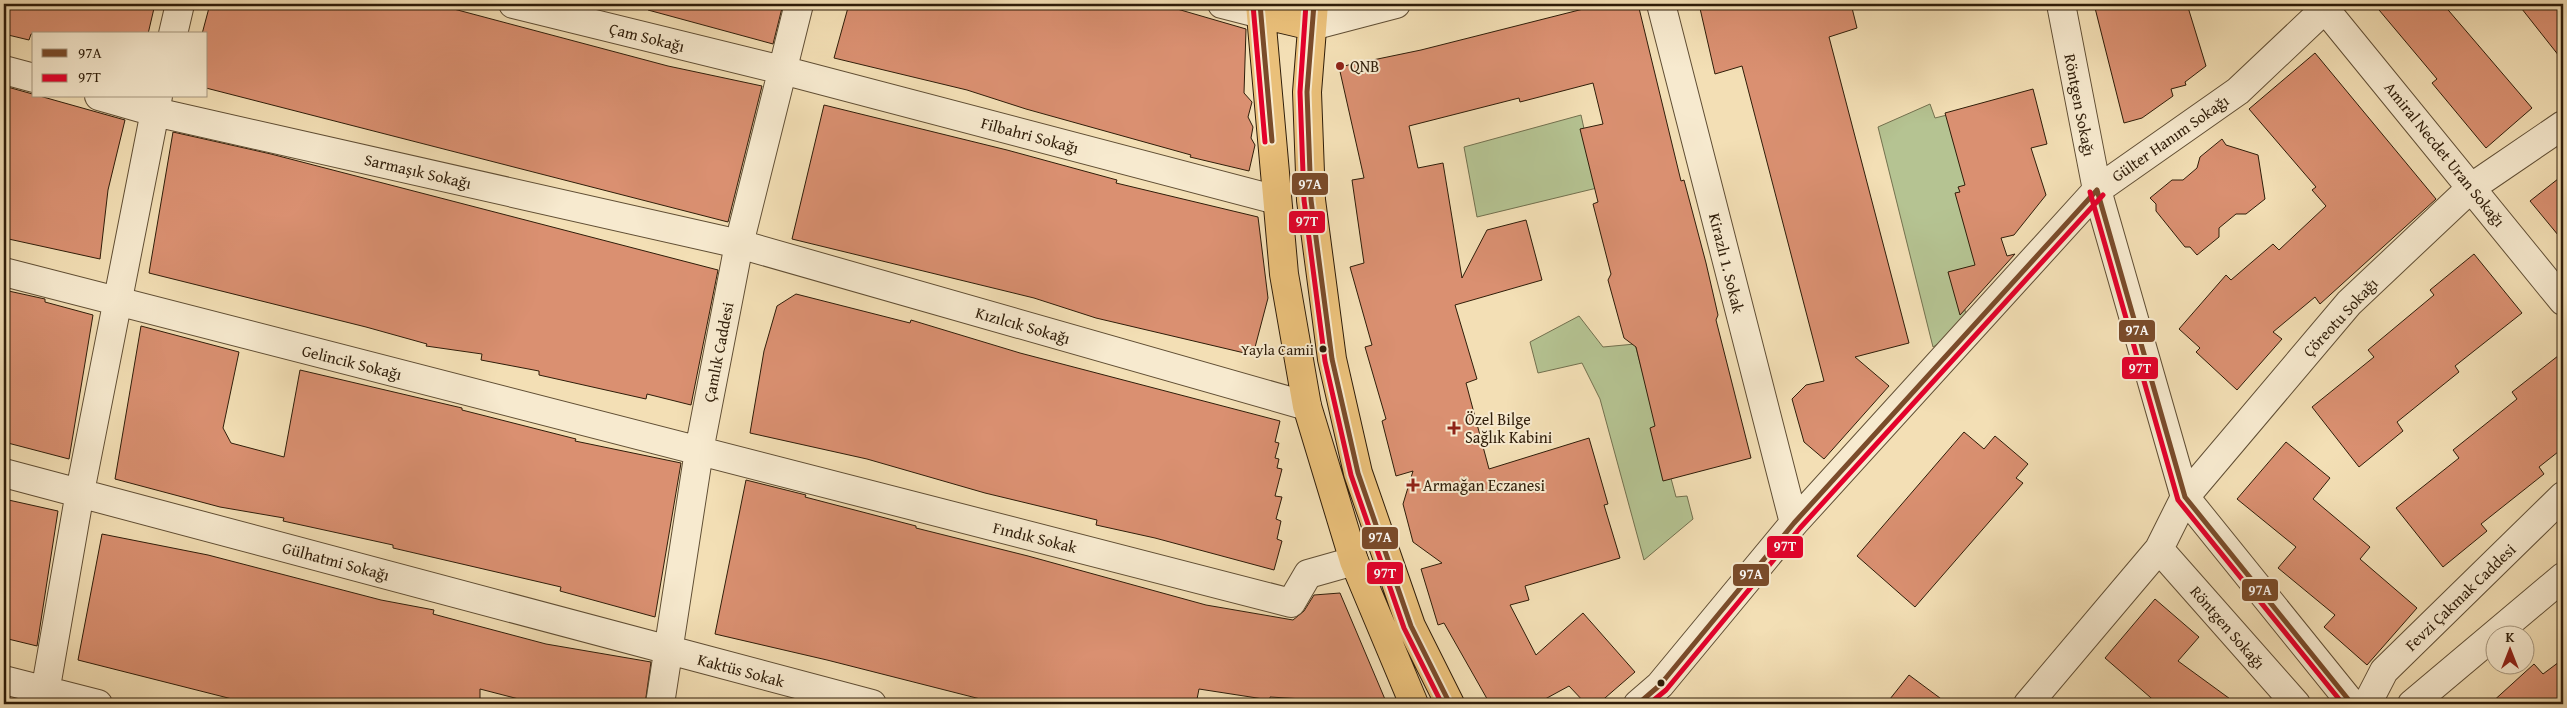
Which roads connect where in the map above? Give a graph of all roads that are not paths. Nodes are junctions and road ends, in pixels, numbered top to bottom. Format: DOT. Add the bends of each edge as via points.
graph roads {
  1 [pos="180,4"];
  2 [pos="513,4"];
  3 [pos="799,4"];
  4 [pos="1222,4"];
  5 [pos="1396,4"];
  6 [pos="1661,4"];
  7 [pos="2060,4"];
  8 [pos="2328,6"];
  9 [pos="1260,9"];
  10 [pos="1313,15"];
  11 [pos="173,32"];
  12 [pos="4,70"];
  13 [pos="782,70"];
  14 [pos="32,77"];
  15 [pos="113,98"];
  16 [pos="156,104"];
  17 [pos="2563,125"];
  18 [pos="2472,187"];
  19 [pos="2097,190"];
  20 [pos="1277,200"];
  21 [pos="739,244"];
  22 [pos="4,272"];
  23 [pos="2563,300"];
  24 [pos="116,301"];
  25 [pos="1340,396"];
  26 [pos="1307,406"];
  27 [pos="699,451"];
  28 [pos="4,473"];
  29 [pos="80,492"];
  30 [pos="2563,496"];
  31 [pos="2185,497"];
  32 [pos="1794,523"];
  33 [pos="2159,549"];
  34 [pos="1354,561"];
  35 [pos="2563,577"];
  36 [pos="669,650"];
  37 [pos="4,680"];
  38 [pos="44,698"];
  39 [pos="98,704"];
  40 [pos="660,704"];
  41 [pos="872,704"];
  42 [pos="1414,704"];
  43 [pos="1450,704"];
  44 [pos="1638,704"];
  45 [pos="2028,704"];
  46 [pos="2296,704"];
  47 [pos="2352,704"];
  48 [pos="2367,704"];
  49 [pos="2412,704"];
  1 -- 11 [label="street"];
  2 -- 13 [label="street, Çam Sokağı"];
  3 -- 13 [label="street, Çamlık Caddesi"];
  4 -- 9 [label="street"];
  5 -- 10 [label="street"];
  6 -- 32 [label="street, Kirazlı 1. Sokak"];
  7 -- 19 [label="street, Röntgen Sokağı"];
  8 -- 18 [label="street, Amiral Necdet Uran Sokağı"];
  8 -- 19 [label="street, Gülter Hanım Sokağı" via="2238,91"];
  9 -- 10 [label="main road"];
  9 -- 20 [label="main road"];
  10 -- 25 [label="main road" via="1307,92 1311,200"];
  12 -- 14 [label="street"];
  13 -- 20 [label="street, Filbahri Sokağı"];
  13 -- 21 [label="street, Çamlık Caddesi"];
  15 -- 16 [label="street, Sarmaşık Sokağı"];
  16 -- 21 [label="street, Sarmaşık Sokağı"];
  16 -- 24 [label="street"];
  17 -- 18 [label="street, Çöreotu Sokağı"];
  18 -- 23 [label="street, Amiral Necdet Uran Sokağı"];
  18 -- 31 [label="street, Çöreotu Sokağı" via="2349,303"];
  19 -- 31 [label="street, Röntgen Sokağı"];
  19 -- 32 [label="street, Gülter Hanım Sokağı"];
  20 -- 26 [label="main road" via="1284,274"];
  21 -- 26 [label="street, Kızılcık Sokağı"];
  21 -- 27 [label="street, Çamlık Caddesi"];
  22 -- 24 [label="street, Gelincik Sokağı"];
  24 -- 27 [label="street, Gelincik Sokağı"];
  24 -- 29 [label="street"];
  25 -- 26 [label="main road"];
  25 -- 43 [label="main road" via="1358,473 1411,626"];
  26 -- 34 [label="main road"];
  27 -- 34 [label="street, Fındık Sokak" via="1291,603 1308,574"];
  27 -- 36 [label="street, Çamlık Caddesi"];
  28 -- 29 [label="street, Gülhatmi Sokağı"];
  29 -- 36 [label="street, Gülhatmi Sokağı"];
  29 -- 38 [label="street"];
  30 -- 48 [label="street, Fevzi Çakmak Caddesi" via="2384,671"];
  31 -- 33 [label="street, Çöreotu Sokağı"];
  31 -- 47 [label="street, Röntgen Sokağı"];
  32 -- 44 [label="street, Gülter Hanım Sokağı" via="1660,685"];
  33 -- 45 [label="street, Çöreotu Sokağı"];
  33 -- 46 [label="street, Röntgen Sokağı"];
  34 -- 42 [label="main road"];
  35 -- 49 [label="street"];
  36 -- 40 [label="street, Çamlık Caddesi"];
  36 -- 41 [label="street, Kaktüs Sokak"];
  37 -- 38 [label="street"];
  38 -- 39 [label="street"];
}
